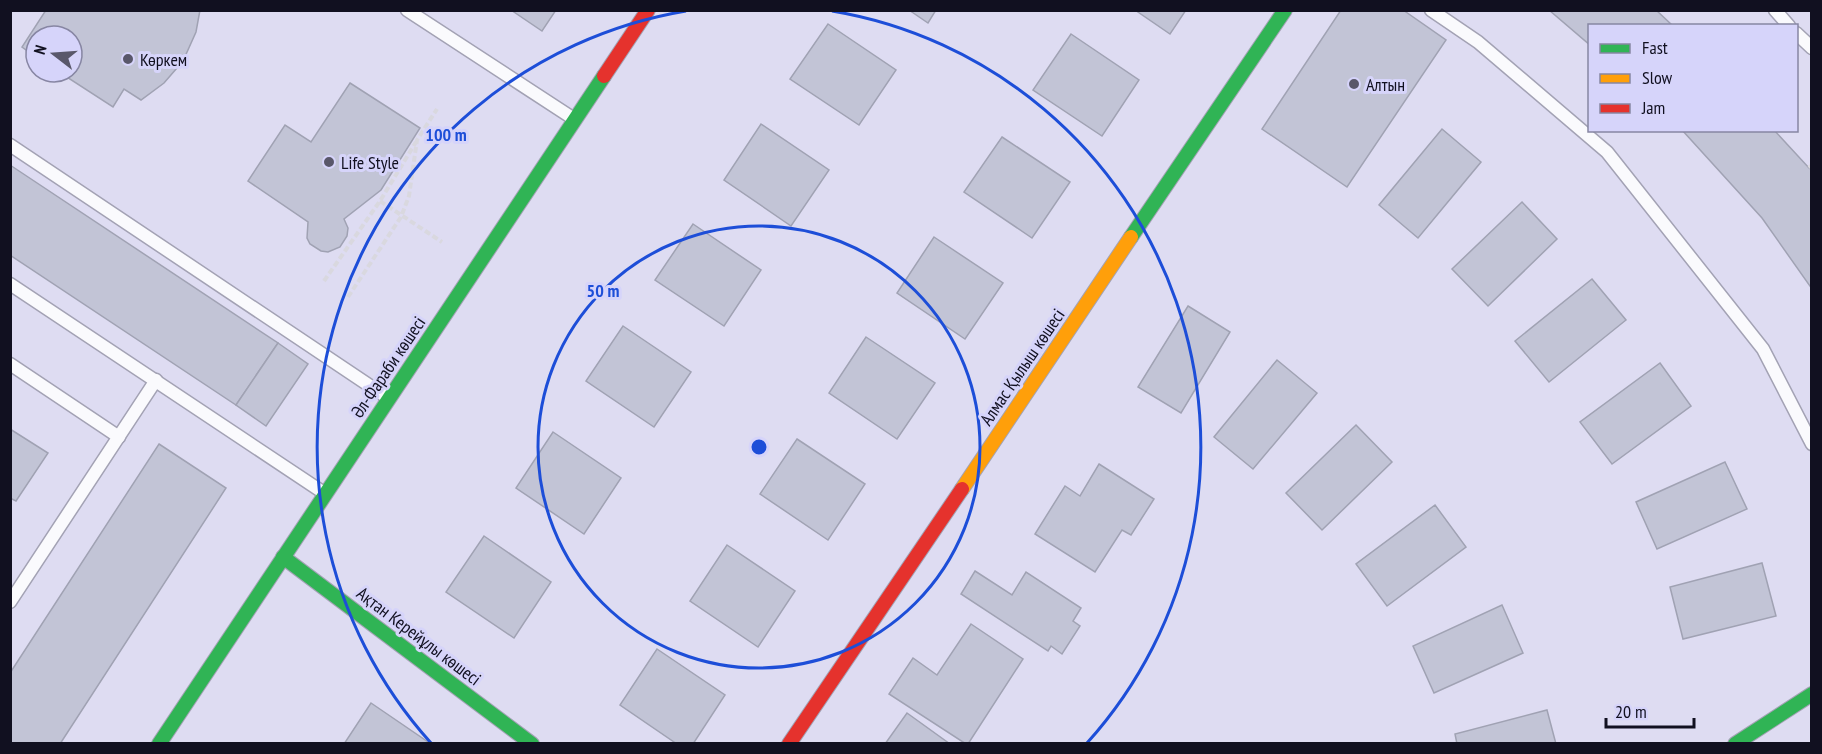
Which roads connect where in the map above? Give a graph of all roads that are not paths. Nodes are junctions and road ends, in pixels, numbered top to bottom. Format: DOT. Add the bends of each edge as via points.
graph roads {
  1 [pos="407,10"];
  2 [pos="648,10"];
  3 [pos="1285,10"];
  4 [pos="1431,10"];
  5 [pos="1774,10"];
  6 [pos="1787,24"];
  7 [pos="1798,34"];
  8 [pos="1812,48"];
  9 [pos="575,119"];
  10 [pos="10,145"];
  11 [pos="10,284"];
  12 [pos="10,364"];
  13 [pos="156,381"];
  14 [pos="389,398"];
  15 [pos="119,436"];
  16 [pos="1812,444"];
  17 [pos="325,494"];
  18 [pos="283,557"];
  19 [pos="10,602"];
  20 [pos="1812,694"];
  21 [pos="159,744"];
  22 [pos="532,744"];
  23 [pos="789,744"];
  24 [pos="1735,744"];
  1 -- 9 [label="lane"];
  2 -- 9 [label="street, Әл-Фараби көшесі"];
  3 -- 23 [label="street, Алмас Қылыш көшесі"];
  4 -- 16 [label="lane" via="1478,42 1607,152 1763,349"];
  5 -- 6 [label="lane"];
  7 -- 8 [label="lane"];
  9 -- 14 [label="street, Әл-Фараби көшесі"];
  10 -- 14 [label="lane"];
  11 -- 13 [label="lane"];
  12 -- 15 [label="lane"];
  13 -- 15 [label="lane"];
  13 -- 17 [label="lane"];
  14 -- 17 [label="street, Әл-Фараби көшесі"];
  15 -- 19 [label="lane"];
  17 -- 18 [label="street, Әл-Фараби көшесі"];
  18 -- 21 [label="street, Әл-Фараби көшесі"];
  18 -- 22 [label="street, Ақтан Керейұлы көшесі"];
  20 -- 24 [label="street"];
}
